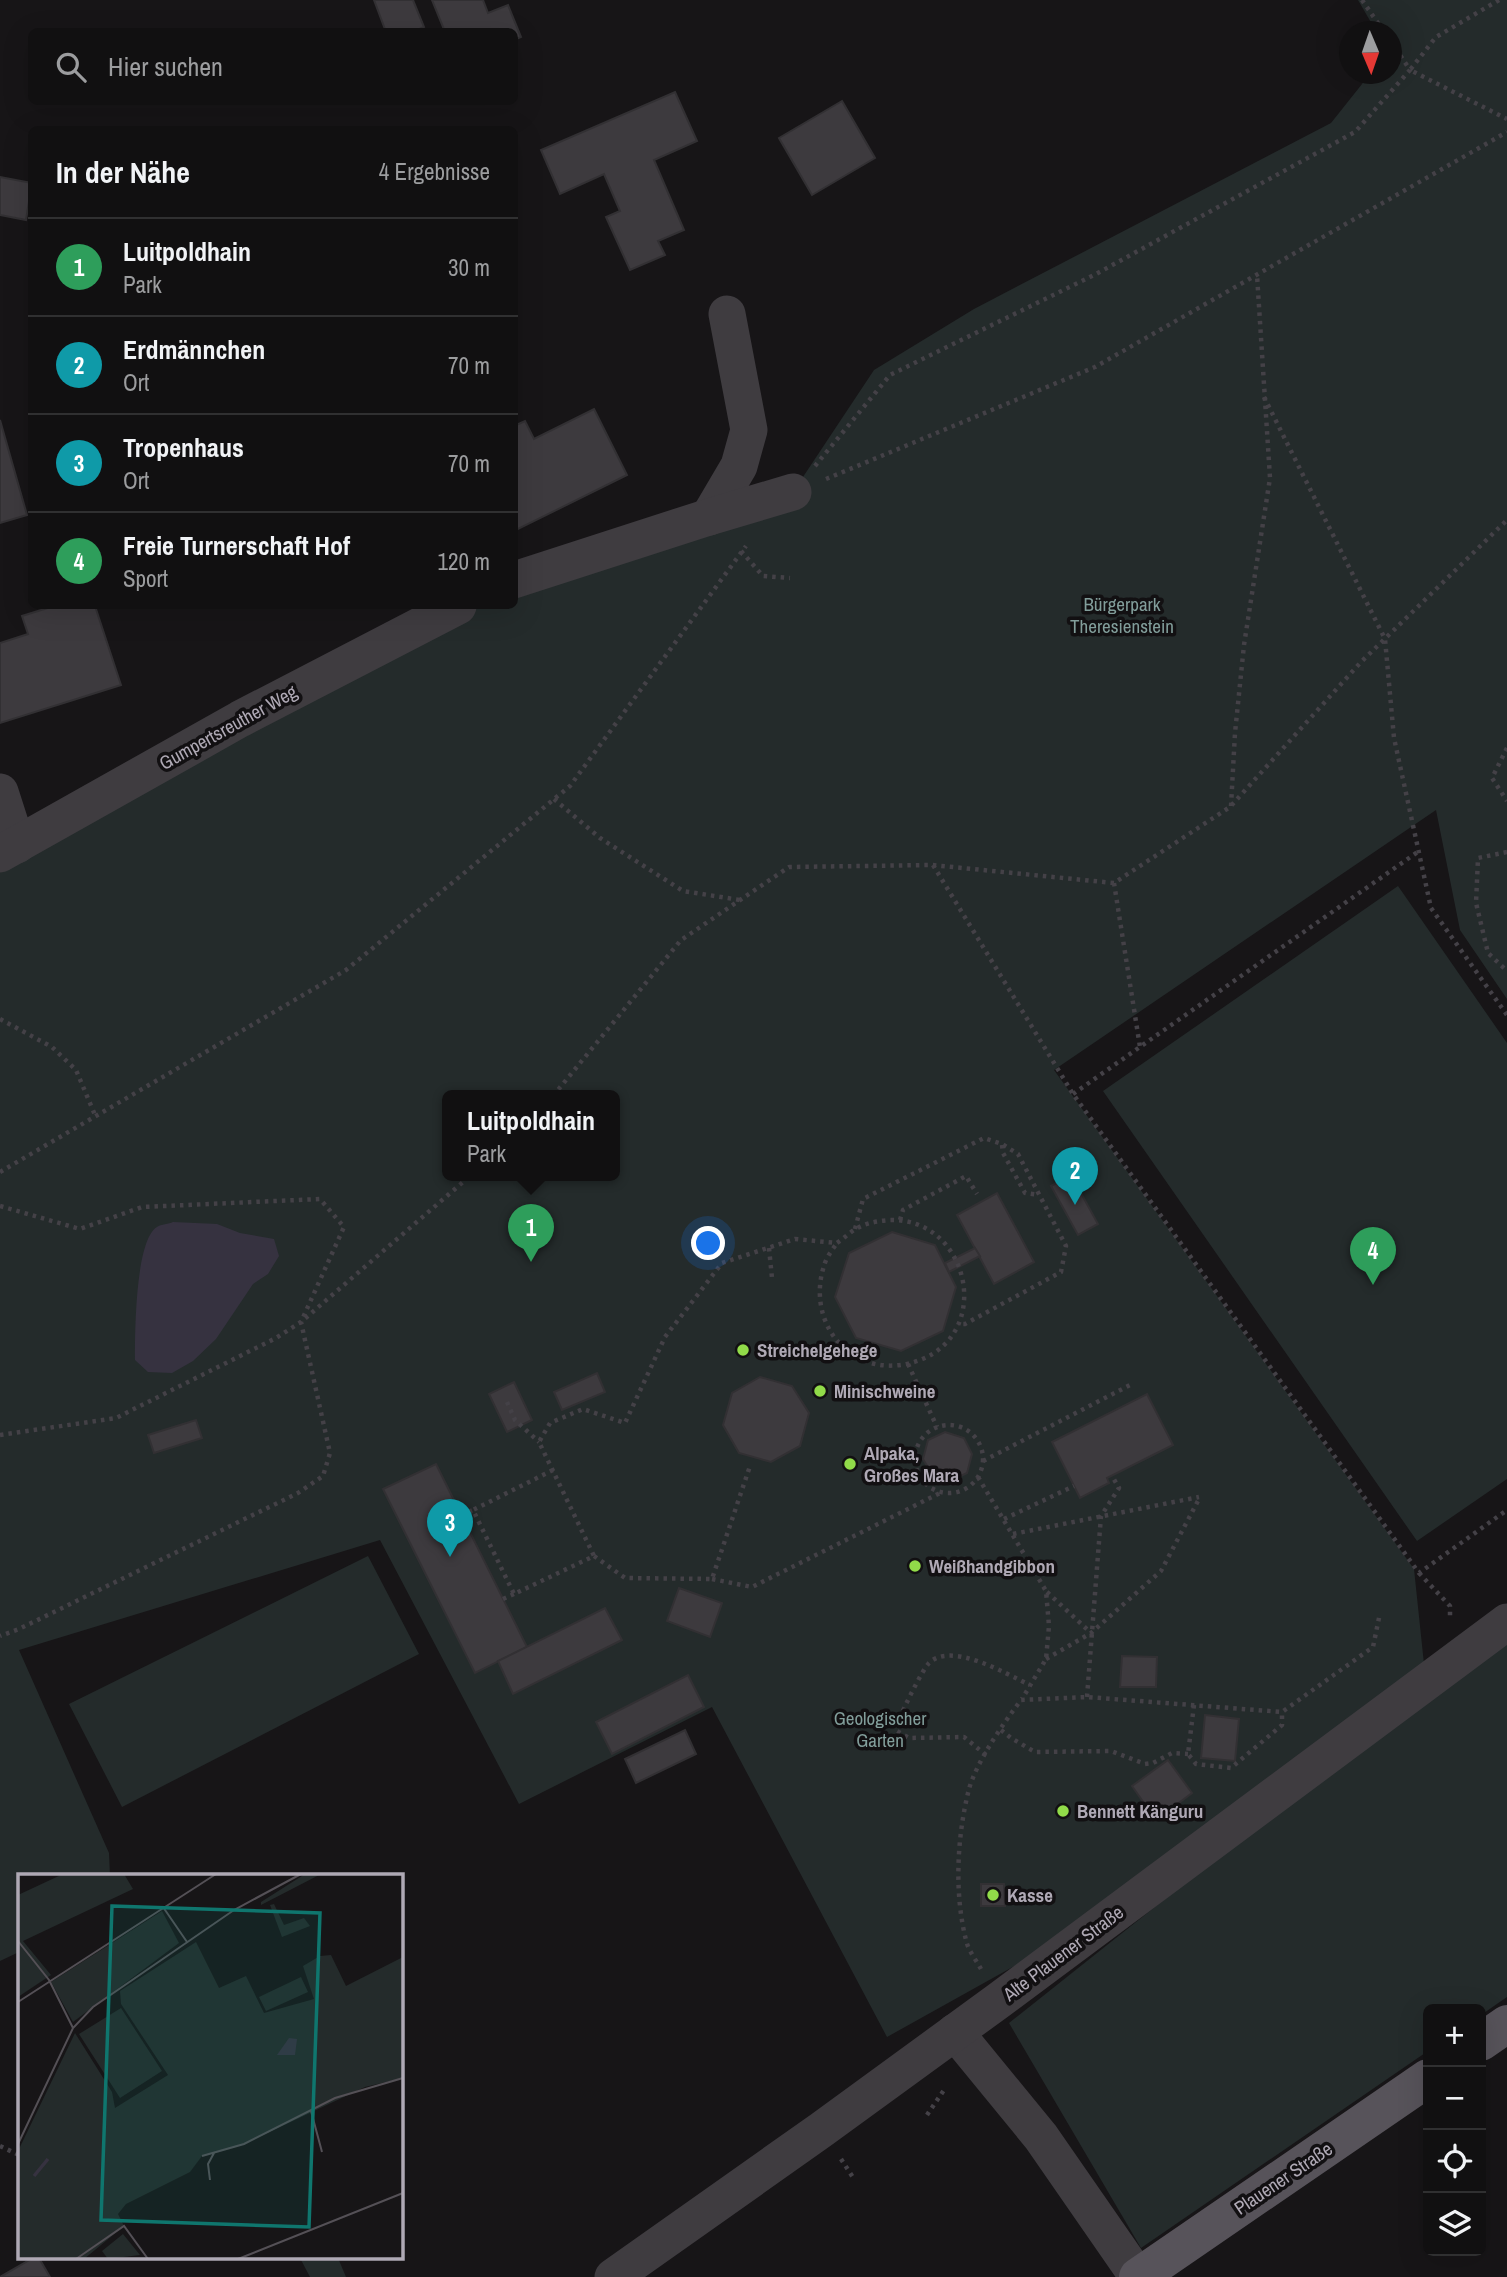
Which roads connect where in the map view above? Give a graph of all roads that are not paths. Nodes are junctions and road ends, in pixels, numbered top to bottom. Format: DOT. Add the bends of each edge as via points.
graph roads {
  1 [pos="727,314"];
  2 [pos="793,492"];
  3 [pos="709,517"];
  4 [pos="518,579"];
  5 [pos="452,609"];
  6 [pos="0,792"];
  7 [pos="8,849"];
  8 [pos="1507,1622"];
  9 [pos="1507,2024"];
  10 [pos="955,2032"];
  11 [pos="1486,2039"];
  12 [pos="1423,2081"];
  13 [pos="613,2277"];
  14 [pos="1138,2277"];
  1 -- 3 [label="street" via="749,430 739,466"];
  2 -- 3 [label="street"];
  3 -- 4 [label="street"];
  5 -- 7 [label="street, Gumpertsreuther Weg" via="240,719"];
  6 -- 7 [label="street"];
  8 -- 10 [label="street, Alte Plauener Straße"];
  9 -- 11 [label="main road"];
  10 -- 13 [label="street, Alte Plauener Straße"];
  10 -- 14 [label="street" via="1041,2137"];
  12 -- 14 [label="main road, Plauener Straße"];
}
